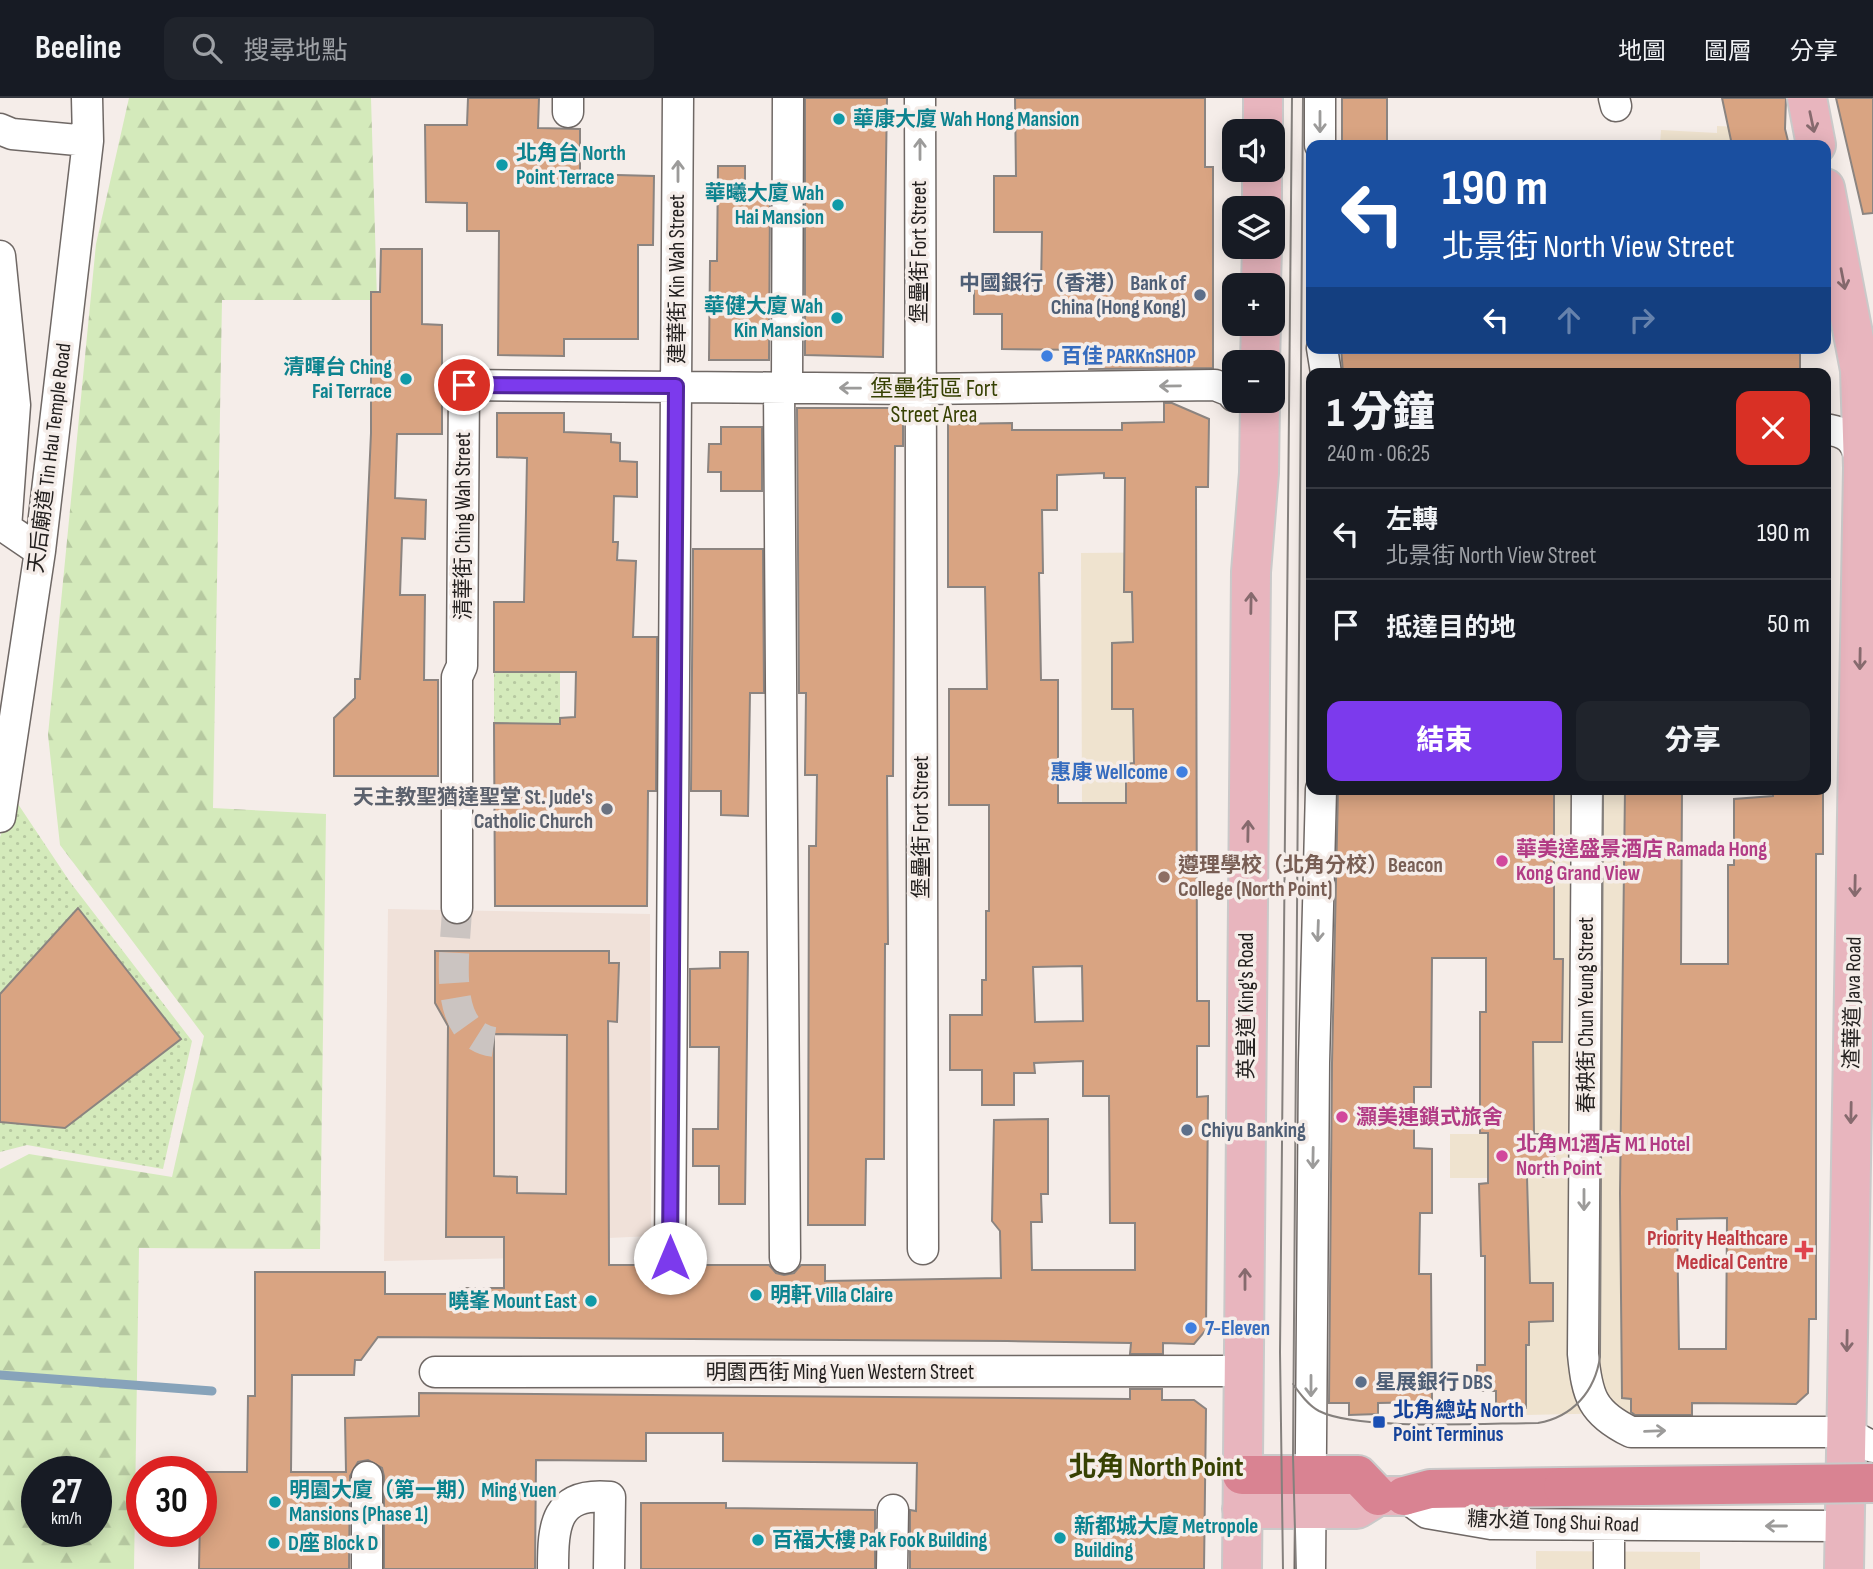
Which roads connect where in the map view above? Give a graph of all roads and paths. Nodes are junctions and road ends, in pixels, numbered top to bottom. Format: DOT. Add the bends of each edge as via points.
graph roads {
  1 [pos="87,98"];
  2 [pos="678,98"];
  3 [pos="788,98"];
  4 [pos="920,98"];
  5 [pos="1263,98"];
  6 [pos="1320,98"];
  7 [pos="1807,98"];
  8 [pos="1263,119"];
  9 [pos="0,129"];
  10 [pos="1320,140"];
  11 [pos="1815,140"];
  12 [pos="88,141"];
  13 [pos="1831,221"];
  14 [pos="0,256"];
  15 [pos="676,386"];
  16 [pos="783,387"];
  17 [pos="1222,388"];
  18 [pos="919,397"];
  19 [pos="1244,413"];
  20 [pos="1260,413"];
  21 [pos="1831,430"];
  22 [pos="919,449"];
  23 [pos="1868,460"];
  24 [pos="1259,473"];
  25 [pos="40,551"];
  26 [pos="1321,795"];
  27 [pos="1587,795"];
  28 [pos="0,817"];
  29 [pos="463,896"];
  30 [pos="923,1248"];
  31 [pos="670,1258"];
  32 [pos="785,1258"];
  33 [pos="1244,1371"];
  34 [pos="435,1372"];
  35 [pos="1859,1440"];
  36 [pos="367,1477"];
  37 [pos="1873,1483"];
  38 [pos="1242,1492"];
  39 [pos="1311,1492"];
  40 [pos="1391,1496"];
  41 [pos="893,1510"];
  42 [pos="1609,1526"];
  43 [pos="1859,1526"];
  44 [pos="367,1569"];
  45 [pos="553,1569"];
  46 [pos="609,1569"];
  47 [pos="892,1569"];
  48 [pos="1242,1569"];
  49 [pos="1310,1569"];
  50 [pos="1609,1569"];
  51 [pos="1843,1569"];
  1 -- 12 [label="street, 天后廟道 Tin Hau Temple Road"];
  15 -- 2 [label="street, 建華街 Kin Wah Street, one-way"];
  3 -- 16 [label="street"];
  18 -- 4 [label="street, 堡壘街 Fort Street, one-way"];
  5 -- 8 [label="main road"];
  6 -- 10 [label="street, one-way"];
  7 -- 11 [label="main road, one-way"];
  9 -- 12 [label="street"];
  12 -- 25 [label="street, 天后廟道 Tin Hau Temple Road"];
  13 -- 23 [label="main road, 渣華道 Java Road, one-way" via="1860,370"];
  14 -- 25 [label="street" via="15,405 6,528"];
  15 -- 16 [label="street"];
  15 -- 29 [label="street, 清華街 Ching Wah Street" via="464,385 462,666 457,677"];
  15 -- 31 [label="street, 建華街 Kin Wah Street"];
  18 -- 16 [label="street, one-way"];
  16 -- 32 [label="street"];
  17 -- 18 [label="street, one-way"];
  18 -- 22 [label="street, 堡壘街 Fort Street"];
  18 -- 30 [label="street, 堡壘街 Fort Street"];
  19 -- 24 [label="street"];
  20 -- 24 [label="main road, 英皇道 King's Road"];
  21 -- 23 [label="street" via="1844,432"];
  23 -- 35 [label="main road, 渣華道 Java Road, one-way"];
  33 -- 24 [label="main road, 英皇道 King's Road, one-way" via="1251,572"];
  25 -- 28 [label="street, 天后廟道 Tin Hau Temple Road"];
  26 -- 39 [label="street, one-way"];
  27 -- 35 [label="street, 春秧街 Chun Yeung Street, one-way" via="1583,1354 1589,1392 1606,1420 1631,1432"];
  33 -- 34 [label="street, 明園西街 Ming Yuen Western Street"];
  33 -- 38 [label="main road, 英皇道 King's Road"];
  35 -- 43 [label="main road, 渣華道 Java Road"];
  36 -- 44 [label="street"];
  37 -- 40 [label="highway, bridge" via="1430,1489"];
  38 -- 39 [label="highway"];
  38 -- 48 [label="main road, 英皇道 King's Road"];
  39 -- 40 [label="highway" via="1358,1475"];
  39 -- 49 [label="street"];
  40 -- 42 [label="street, 糖水道 Tong Shui Road" via="1427,1513 1491,1524"];
  41 -- 47 [label="street"];
  43 -- 42 [label="street, 糖水道 Tong Shui Road, one-way"];
  42 -- 50 [label="street"];
  43 -- 51 [label="main road, 渣華道 Java Road"];
  45 -- 46 [label="street" via="554,1528 559,1516 580,1498 610,1497"];
}
